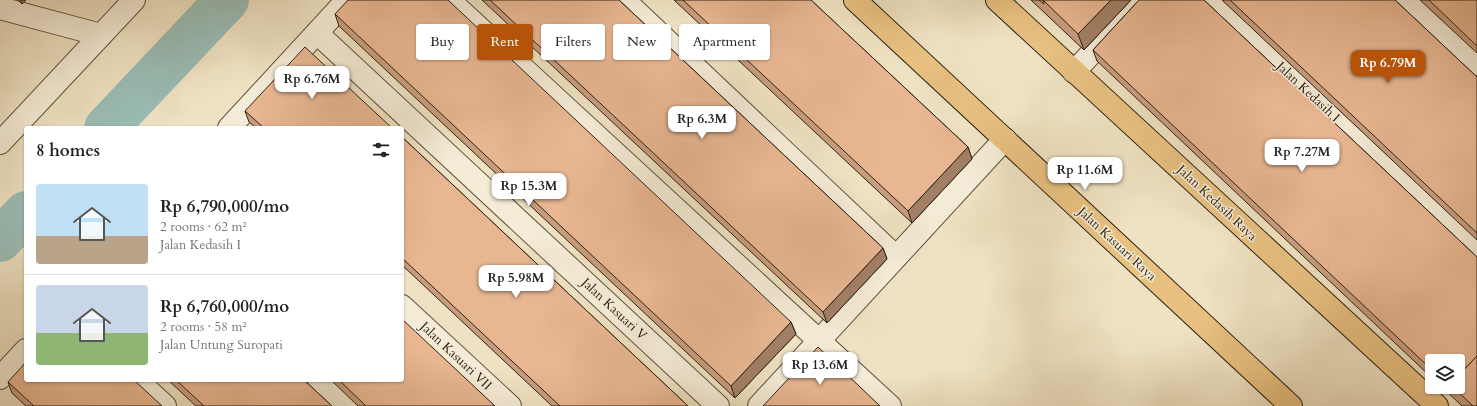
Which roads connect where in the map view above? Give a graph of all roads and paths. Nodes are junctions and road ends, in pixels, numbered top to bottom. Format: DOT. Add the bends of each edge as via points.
graph roads {
  1 [pos="134,0"];
  2 [pos="346,0"];
  3 [pos="449,0"];
  4 [pos="624,0"];
  5 [pos="997,0"];
  6 [pos="1142,0"];
  7 [pos="1210,0"];
  8 [pos="1407,0"];
  9 [pos="862,2"];
  10 [pos="0,8"];
  11 [pos="317,33"];
  12 [pos="102,35"];
  13 [pos="1477,64"];
  14 [pos="1074,72"];
  15 [pos="231,126"];
  16 [pos="1005,139"];
  17 [pos="0,143"];
  18 [pos="1477,249"];
  19 [pos="896,257"];
  20 [pos="404,308"];
  21 [pos="819,341"];
  22 [pos="24,352"];
  23 [pos="0,378"];
  24 [pos="139,382"];
  25 [pos="321,382"];
  26 [pos="165,406"];
  27 [pos="347,406"];
  28 [pos="510,406"];
  29 [pos="718,406"];
  30 [pos="759,406"];
  31 [pos="890,406"];
  32 [pos="1291,406"];
  33 [pos="1437,406"];
  1 -- 12 [label="street"];
  2 -- 11 [label="street"];
  3 -- 21 [label="street"];
  4 -- 19 [label="street"];
  5 -- 14 [label="main road, Jalan Kedasih Raya"];
  6 -- 14 [label="street"];
  7 -- 18 [label="street, Jalan Kedasih I"];
  8 -- 13 [label="street"];
  9 -- 16 [label="main road, Jalan Kasuari Raya"];
  10 -- 12 [label="street"];
  11 -- 15 [label="street"];
  11 -- 29 [label="street, Jalan Kasuari V"];
  12 -- 17 [label="street"];
  14 -- 33 [label="main road, Jalan Kedasih Raya"];
  16 -- 19 [label="street"];
  16 -- 32 [label="main road, Jalan Kasuari Raya"];
  19 -- 21 [label="street"];
  20 -- 28 [label="street, Jalan Kasuari VII"];
  21 -- 30 [label="street"];
  21 -- 31 [label="street"];
  22 -- 23 [label="street"];
  24 -- 26 [label="street"];
  25 -- 27 [label="street"];
}
